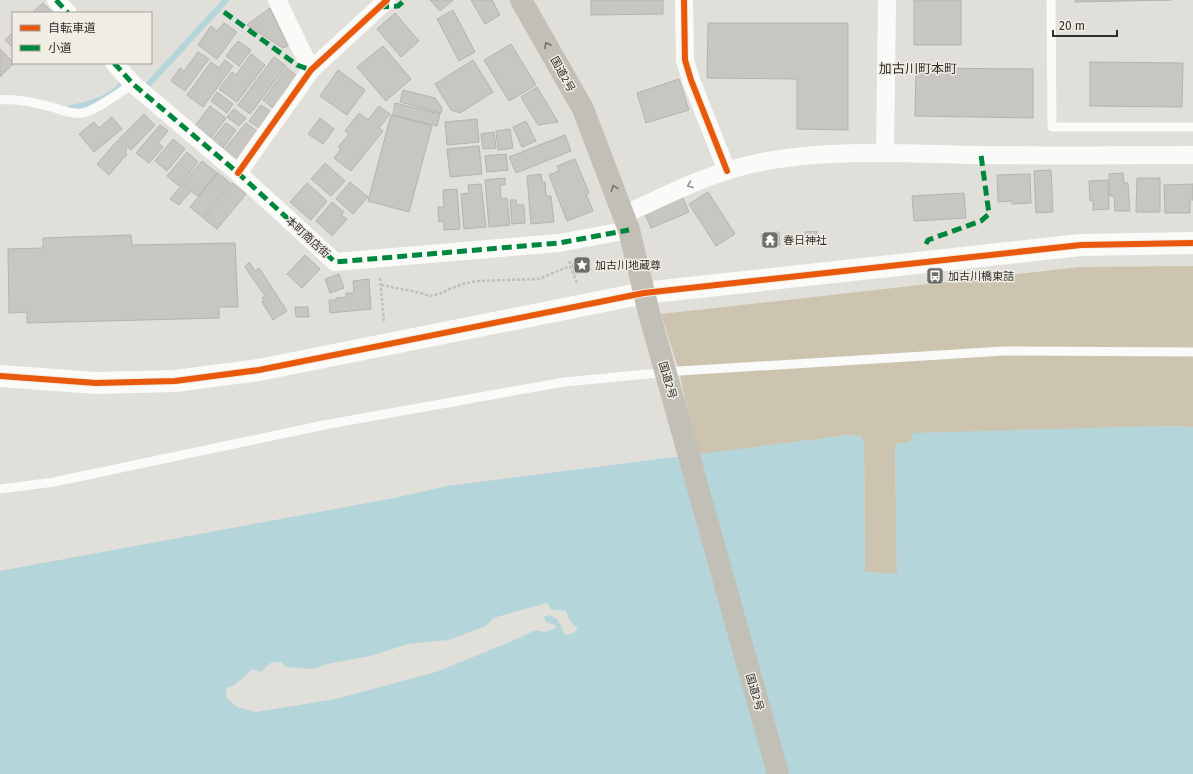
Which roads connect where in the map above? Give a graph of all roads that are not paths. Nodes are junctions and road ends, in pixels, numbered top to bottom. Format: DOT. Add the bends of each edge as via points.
graph roads {
  1 [pos="56,0"];
  2 [pos="277,0"];
  3 [pos="387,0"];
  4 [pos="521,0"];
  5 [pos="684,0"];
  6 [pos="887,0"];
  7 [pos="1051,0"];
  8 [pos="67,12"];
  9 [pos="115,64"];
  10 [pos="311,70"];
  11 [pos="132,84"];
  12 [pos="0,100"];
  13 [pos="1193,126"];
  14 [pos="885,153"];
  15 [pos="1193,155"];
  16 [pos="727,171"];
  17 [pos="238,173"];
  18 [pos="627,223"];
  19 [pos="1193,243"];
  20 [pos="644,293"];
  21 [pos="1193,352"];
  22 [pos="0,376"];
  23 [pos="0,489"];
  24 [pos="778,774"];
  1 -- 8 [label="street"];
  2 -- 10 [label="street"];
  3 -- 10 [label="street"];
  18 -- 4 [label="highway, 国道2号, one-way" via="583,109"];
  5 -- 16 [label="street" via="685,60"];
  6 -- 14 [label="street"];
  7 -- 13 [label="lane" via="1052,127"];
  9 -- 11 [label="street, 本町商店街"];
  10 -- 17 [label="street"];
  11 -- 12 [label="lane" via="82,113 8,99"];
  11 -- 17 [label="street, 本町商店街"];
  14 -- 15 [label="street, 本町商店街"];
  14 -- 16 [label="street, 本町商店街" via="792,157"];
  16 -- 18 [label="street, 本町商店街, one-way" via="677,189"];
  17 -- 18 [label="street, 本町商店街" via="335,262 559,243"];
  18 -- 20 [label="highway, 国道2号"];
  19 -- 20 [label="street" via="1081,245"];
  20 -- 22 [label="street" via="259,370 175,382 96,383"];
  20 -- 24 [label="highway, 国道2号"];
  21 -- 23 [label="lane" via="1004,351 679,371 564,382 324,425 54,482"];
}
